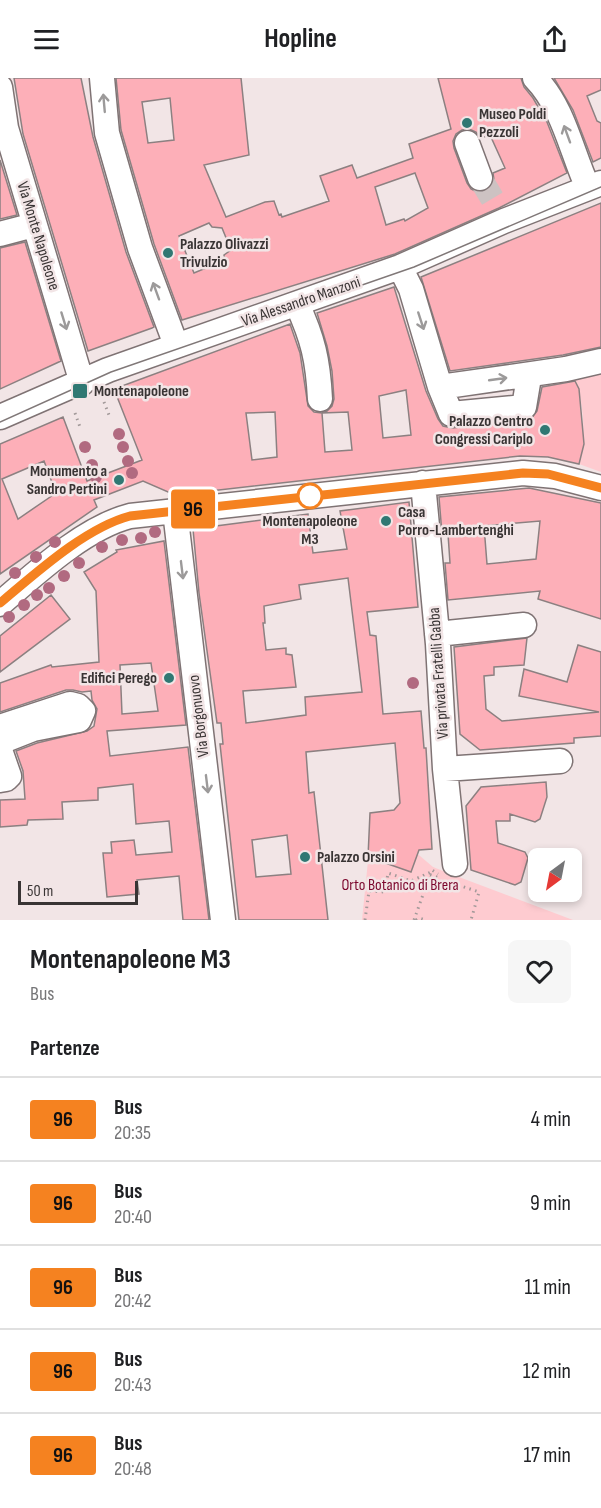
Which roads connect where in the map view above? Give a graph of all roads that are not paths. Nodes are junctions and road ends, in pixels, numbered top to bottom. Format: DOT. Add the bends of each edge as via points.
graph roads {
  1 [pos="102,78"];
  2 [pos="535,78"];
  3 [pos="0,87"];
  4 [pos="3,129"];
  5 [pos="467,143"];
  6 [pos="480,178"];
  7 [pos="594,186"];
  8 [pos="34,225"];
  9 [pos="0,234"];
  10 [pos="400,267"];
  11 [pos="297,304"];
  12 [pos="176,345"];
  13 [pos="601,361"];
  14 [pos="82,383"];
  15 [pos="320,399"];
  16 [pos="0,417"];
  17 [pos="423,483"];
  18 [pos="601,488"];
  19 [pos="175,512"];
  20 [pos="0,604"];
  21 [pos="524,625"];
  22 [pos="437,634"];
  23 [pos="0,727"];
  24 [pos="0,742"];
  25 [pos="0,750"];
  26 [pos="560,761"];
  27 [pos="445,769"];
  28 [pos="0,780"];
  29 [pos="449,867"];
  30 [pos="223,920"];
  12 -- 1 [label="street, one-way" via="140,248 107,133"];
  7 -- 2 [label="street, one-way" via="548,91"];
  3 -- 4 [label="street, Via Monte Napoleone"];
  4 -- 8 [label="street, Via Monte Napoleone"];
  5 -- 6 [label="street"];
  7 -- 10 [label="street, Via Alessandro Manzoni" via="501,214"];
  8 -- 9 [label="street"];
  8 -- 14 [label="street, Via Monte Napoleone, one-way"];
  10 -- 11 [label="street, Via Alessandro Manzoni"];
  10 -- 13 [label="street, one-way" via="416,305 440,387"];
  11 -- 12 [label="street, Via Alessandro Manzoni"];
  11 -- 15 [label="street" via="318,366"];
  12 -- 14 [label="street, Via Alessandro Manzoni"];
  14 -- 16 [label="street, Via Alessandro Manzoni"];
  17 -- 18 [label="street" via="532,473"];
  17 -- 19 [label="street"];
  17 -- 22 [label="street, Via privata Fratelli Gabba"];
  19 -- 20 [label="street" via="113,520 36,573"];
  19 -- 30 [label="street, Via Borgonuovo, one-way"];
  21 -- 22 [label="street"];
  22 -- 27 [label="street, Via privata Fratelli Gabba"];
  23 -- 24 [label="street" via="70,704 83,711 79,720 33,729"];
  25 -- 28 [label="street" via="9,776"];
  26 -- 27 [label="street"];
  27 -- 29 [label="street, Via privata Fratelli Gabba"];
}
